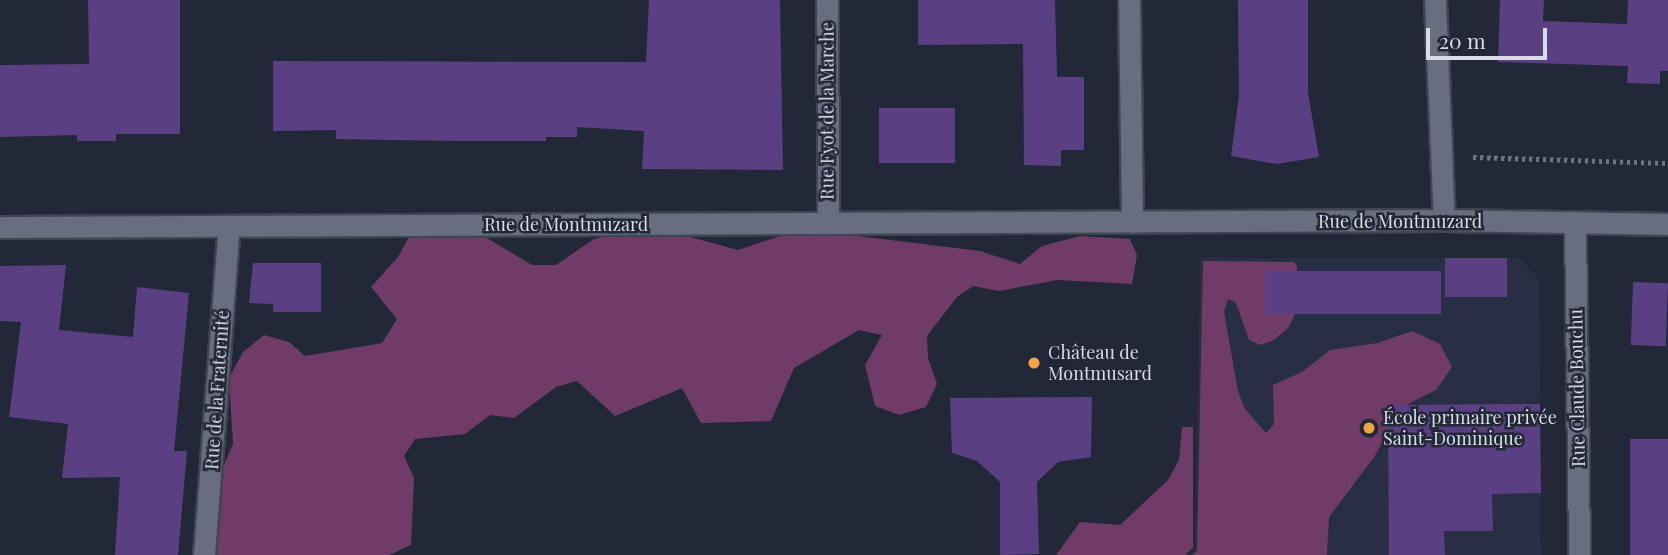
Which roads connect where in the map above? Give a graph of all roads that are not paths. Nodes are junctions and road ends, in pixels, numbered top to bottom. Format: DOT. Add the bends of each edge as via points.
graph roads {
  1 [pos="827,0"];
  2 [pos="1129,0"];
  3 [pos="1435,0"];
  4 [pos="1444,220"];
  5 [pos="1132,222"];
  6 [pos="1576,222"];
  7 [pos="828,223"];
  8 [pos="1668,224"];
  9 [pos="229,226"];
  10 [pos="0,227"];
  11 [pos="204,555"];
  12 [pos="1579,555"];
  1 -- 7 [label="street, Rue Fyot de la Marche"];
  2 -- 5 [label="street"];
  3 -- 4 [label="street"];
  4 -- 5 [label="street, Rue de Montmuzard"];
  4 -- 6 [label="street, Rue de Montmuzard"];
  5 -- 7 [label="street, Rue de Montmuzard"];
  6 -- 8 [label="street, Rue de Montmuzard"];
  6 -- 12 [label="street, Rue Claude Bouchu"];
  7 -- 9 [label="street, Rue de Montmuzard"];
  9 -- 10 [label="street, Rue de Montmuzard"];
  9 -- 11 [label="street, Rue de la Fraternité"];
}
